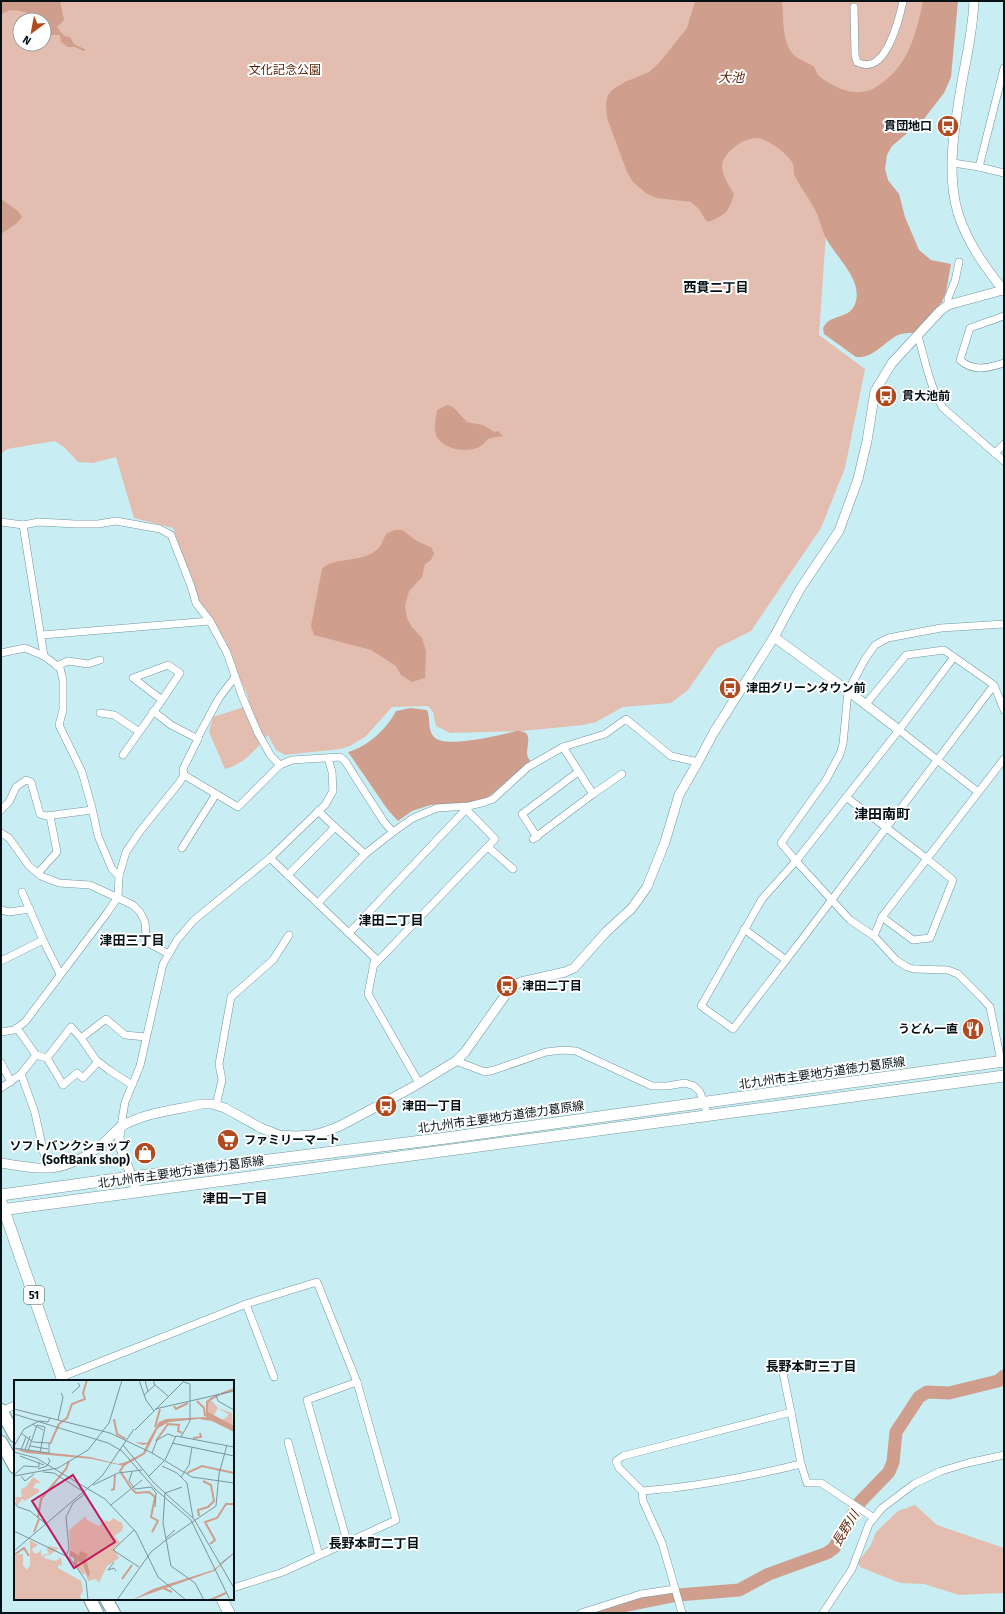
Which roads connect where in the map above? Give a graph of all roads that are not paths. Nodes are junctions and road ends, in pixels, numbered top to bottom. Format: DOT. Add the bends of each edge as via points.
graph roads {
  1 [pos="903,1"];
  2 [pos="974,1"];
  3 [pos="854,7"];
  4 [pos="1004,68"];
  5 [pos="953,163"];
  6 [pos="979,167"];
  7 [pos="1004,173"];
  8 [pos="959,262"];
  9 [pos="1004,290"];
  10 [pos="948,305"];
  11 [pos="1004,316"];
  12 [pos="918,336"];
  13 [pos="1004,363"];
  14 [pos="1004,444"];
  15 [pos="996,453"];
  16 [pos="1004,461"];
  17 [pos="1,522"];
  18 [pos="23,525"];
  19 [pos="210,621"];
  20 [pos="1004,624"];
  21 [pos="42,635"];
  22 [pos="774,637"];
  23 [pos="1,653"];
  24 [pos="44,656"];
  25 [pos="954,657"];
  26 [pos="100,660"];
  27 [pos="57,666"];
  28 [pos="235,677"];
  29 [pos="994,685"];
  30 [pos="848,691"];
  31 [pos="162,700"];
  32 [pos="866,704"];
  33 [pos="1004,710"];
  34 [pos="153,711"];
  35 [pos="100,713"];
  36 [pos="899,730"];
  37 [pos="138,731"];
  38 [pos="198,739"];
  39 [pos="563,747"];
  40 [pos="122,755"];
  41 [pos="328,758"];
  42 [pos="1004,759"];
  43 [pos="938,760"];
  44 [pos="698,762"];
  45 [pos="280,765"];
  46 [pos="578,772"];
  47 [pos="622,774"];
  48 [pos="184,775"];
  49 [pos="978,792"];
  50 [pos="216,794"];
  51 [pos="593,794"];
  52 [pos="846,797"];
  53 [pos="2,807"];
  54 [pos="467,808"];
  55 [pos="92,810"];
  56 [pos="318,811"];
  57 [pos="50,816"];
  58 [pos="335,826"];
  59 [pos="886,828"];
  60 [pos="393,832"];
  61 [pos="1,833"];
  62 [pos="488,847"];
  63 [pos="182,848"];
  64 [pos="365,854"];
  65 [pos="270,858"];
  66 [pos="926,858"];
  67 [pos="796,861"];
  68 [pos="513,869"];
  69 [pos="38,873"];
  70 [pos="288,875"];
  71 [pos="119,876"];
  72 [pos="22,892"];
  73 [pos="118,897"];
  74 [pos="831,900"];
  75 [pos="318,903"];
  76 [pos="30,909"];
  77 [pos="1,910"];
  78 [pos="882,917"];
  79 [pos="744,929"];
  80 [pos="349,933"];
  81 [pos="289,935"];
  82 [pos="874,936"];
  83 [pos="43,940"];
  84 [pos="169,954"];
  85 [pos="786,960"];
  86 [pos="1,961"];
  87 [pos="373,966"];
  88 [pos="60,974"];
  89 [pos="17,1028"];
  90 [pos="1,1032"];
  91 [pos="146,1037"];
  92 [pos="81,1038"];
  93 [pos="36,1055"];
  94 [pos="47,1058"];
  95 [pos="456,1061"];
  96 [pos="1002,1061"];
  97 [pos="98,1062"];
  98 [pos="1,1063"];
  99 [pos="21,1074"];
  100 [pos="1004,1075"];
  101 [pos="11,1082"];
  102 [pos="420,1083"];
  103 [pos="132,1085"];
  104 [pos="1,1088"];
  105 [pos="703,1103"];
  106 [pos="216,1105"];
  107 [pos="708,1116"];
  108 [pos="121,1126"];
  109 [pos="1,1163"];
  110 [pos="47,1168"];
  111 [pos="131,1177"];
  112 [pos="137,1192"];
  113 [pos="1,1195"];
  114 [pos="2,1207"];
  115 [pos="246,1304"];
  116 [pos="782,1368"];
  117 [pos="274,1377"];
  118 [pos="63,1379"];
  119 [pos="357,1382"];
  120 [pos="14,1405"];
  121 [pos="1,1411"];
  122 [pos="791,1412"];
  123 [pos="14,1434"];
  124 [pos="1,1442"];
  125 [pos="288,1442"];
  126 [pos="1004,1454"];
  127 [pos="801,1464"];
  128 [pos="14,1465"];
  129 [pos="642,1491"];
  130 [pos="874,1518"];
  131 [pos="347,1541"];
  132 [pos="319,1555"];
  133 [pos="234,1588"];
  134 [pos="676,1589"];
  135 [pos="90,1600"];
  136 [pos="107,1600"];
  137 [pos="222,1600"];
  138 [pos="97,1613"];
  139 [pos="114,1613"];
  140 [pos="229,1613"];
  141 [pos="581,1613"];
  142 [pos="682,1613"];
  143 [pos="823,1613"];
  1 -- 3 [label="street" via="896,31 886,50 874,63 863,66 857,62 855,55"];
  2 -- 5 [label="street" via="957,113"];
  4 -- 6 [label="street"];
  5 -- 6 [label="street"];
  5 -- 9 [label="street" via="954,194 964,230 975,251"];
  6 -- 7 [label="street"];
  8 -- 10 [label="street"];
  9 -- 10 [label="street"];
  10 -- 12 [label="street"];
  11 -- 13 [label="street" via="970,328 960,360 967,366 986,369"];
  12 -- 15 [label="street" via="938,400 950,414"];
  12 -- 22 [label="street" via="892,363 875,391 858,479 839,530 800,589"];
  14 -- 15 [label="street"];
  15 -- 16 [label="street"];
  17 -- 18 [label="street"];
  18 -- 19 [label="street" via="39,522 98,524 116,521 166,532 174,543 196,603"];
  18 -- 21 [label="street"];
  19 -- 21 [label="street"];
  19 -- 28 [label="street" via="227,653"];
  20 -- 30 [label="street" via="941,628 888,638 871,650"];
  21 -- 24 [label="street"];
  22 -- 30 [label="street"];
  22 -- 44 [label="street"];
  23 -- 24 [label="street" via="25,648"];
  24 -- 27 [label="street"];
  25 -- 29 [label="street"];
  25 -- 32 [label="street" via="944,650 906,655"];
  25 -- 36 [label="street"];
  26 -- 27 [label="street" via="88,664 68,661"];
  27 -- 55 [label="street" via="63,680 63,710 59,725 82,772"];
  28 -- 38 [label="street" via="219,698"];
  28 -- 45 [label="street" via="258,733"];
  29 -- 33 [label="street"];
  29 -- 43 [label="street"];
  30 -- 32 [label="street"];
  30 -- 67 [label="street" via="840,754 826,780 781,843"];
  31 -- 31 [label="street" via="139,682 133,678 168,666 180,674"];
  31 -- 34 [label="street"];
  32 -- 36 [label="street"];
  34 -- 37 [label="street"];
  34 -- 38 [label="street" via="171,725"];
  35 -- 37 [label="street" via="114,715"];
  36 -- 43 [label="street"];
  36 -- 52 [label="street"];
  37 -- 40 [label="street"];
  38 -- 48 [label="street" via="183,769"];
  39 -- 44 [label="street" via="604,734 626,719 671,756"];
  39 -- 46 [label="street"];
  39 -- 54 [label="street" via="528,767 493,799"];
  41 -- 45 [label="street" via="292,760"];
  41 -- 56 [label="street" via="333,791"];
  41 -- 60 [label="street" via="340,757 345,761"];
  42 -- 49 [label="street"];
  43 -- 49 [label="street"];
  43 -- 59 [label="street"];
  44 -- 95 [label="street" via="680,795 659,859 641,896 574,968 513,986"];
  45 -- 50 [label="street" via="238,807"];
  46 -- 51 [label="street"];
  46 -- 51 [label="street" via="522,814 535,838"];
  47 -- 51 [label="street"];
  48 -- 50 [label="street"];
  48 -- 71 [label="street" via="126,852"];
  49 -- 66 [label="street"];
  50 -- 63 [label="street"];
  52 -- 59 [label="street"];
  52 -- 67 [label="street"];
  53 -- 57 [label="street" via="9,802 16,787 26,780 31,782 40,814"];
  54 -- 60 [label="street" via="437,808 413,818"];
  54 -- 62 [label="street" via="495,839"];
  54 -- 80 [label="street"];
  55 -- 57 [label="street"];
  55 -- 71 [label="street" via="98,836 112,869"];
  56 -- 58 [label="street"];
  56 -- 65 [label="street"];
  57 -- 69 [label="street" via="57,852"];
  58 -- 64 [label="street"];
  58 -- 70 [label="street"];
  59 -- 66 [label="street"];
  59 -- 74 [label="street"];
  60 -- 64 [label="street"];
  61 -- 69 [label="street" via="9,838 29,866"];
  62 -- 68 [label="street"];
  62 -- 87 [label="street"];
  64 -- 75 [label="street"];
  65 -- 70 [label="street"];
  65 -- 84 [label="street" via="194,920"];
  66 -- 78 [label="street"];
  66 -- 78 [label="street" via="953,880 930,938 913,940"];
  67 -- 74 [label="street"];
  67 -- 79 [label="street" via="762,899"];
  69 -- 73 [label="street" via="58,883 90,885"];
  70 -- 75 [label="street"];
  71 -- 73 [label="street"];
  72 -- 76 [label="street"];
  73 -- 84 [label="street" via="140,912 150,944"];
  73 -- 88 [label="street"];
  74 -- 82 [label="street" via="850,920"];
  74 -- 85 [label="street"];
  75 -- 80 [label="street"];
  76 -- 77 [label="street" via="9,912"];
  76 -- 83 [label="street"];
  78 -- 82 [label="street"];
  79 -- 85 [label="street"];
  79 -- 85 [label="street" via="701,1006 732,1029"];
  80 -- 87 [label="street" via="375,958"];
  81 -- 106 [label="street" via="273,960 231,997 219,1064 222,1080"];
  82 -- 96 [label="street" via="896,960 907,967 948,970 958,974 990,1007"];
  83 -- 86 [label="street"];
  83 -- 88 [label="street"];
  84 -- 91 [label="street" via="163,964"];
  87 -- 102 [label="street" via="368,994"];
  88 -- 89 [label="street" via="25,1022"];
  89 -- 90 [label="street"];
  89 -- 93 [label="street"];
  91 -- 92 [label="street" via="125,1035 106,1019"];
  91 -- 103 [label="street" via="140,1066"];
  92 -- 94 [label="street" via="71,1027"];
  92 -- 97 [label="street"];
  93 -- 94 [label="street"];
  93 -- 99 [label="street"];
  94 -- 97 [label="street" via="63,1085 77,1073 83,1078"];
  95 -- 102 [label="street"];
  95 -- 105 [label="street" via="485,1072 546,1052 576,1051 652,1086 685,1083 694,1086 700,1092"];
  96 -- 100 [label="street"];
  96 -- 105 [label="main road, 北九州市主要地方道徳力葛原線"];
  97 -- 103 [label="street"];
  98 -- 101 [label="street"];
  99 -- 101 [label="street"];
  99 -- 110 [label="street" via="35,1113"];
  100 -- 107 [label="main road, 北九州市主要地方道徳力葛原線"];
  101 -- 104 [label="street"];
  102 -- 106 [label="street" via="340,1126 312,1135 271,1133"];
  103 -- 108 [label="street" via="125,1102"];
  105 -- 107 [label="street"];
  105 -- 111 [label="main road, 北九州市主要地方道徳力葛原線"];
  106 -- 108 [label="street" via="202,1104 138,1119"];
  107 -- 112 [label="main road, 北九州市主要地方道徳力葛原線"];
  108 -- 110 [label="street" via="106,1142 84,1158 68,1165"];
  108 -- 111 [label="street" via="120,1146"];
  109 -- 110 [label="street"];
  111 -- 112 [label="street"];
  111 -- 113 [label="main road, 北九州市主要地方道徳力葛原線"];
  112 -- 114 [label="main road, 北九州市主要地方道徳力葛原線"];
  114 -- 118 [label="main road, 51"];
  115 -- 117 [label="street"];
  115 -- 118 [label="street"];
  115 -- 119 [label="street" via="317,1282"];
  116 -- 122 [label="street"];
  119 -- 131 [label="street" via="396,1520"];
  119 -- 131 [label="street" via="306,1400"];
  120 -- 121 [label="street"];
  121 -- 123 [label="highway"];
  122 -- 127 [label="street"];
  122 -- 129 [label="street" via="623,1456 616,1461 619,1468"];
  124 -- 128 [label="highway"];
  125 -- 132 [label="street"];
  126 -- 130 [label="street" via="948,1469 914,1484 882,1508"];
  127 -- 129 [label="street" via="726,1481"];
  127 -- 130 [label="street" via="807,1483 821,1483"];
  129 -- 134 [label="street" via="643,1501 662,1543"];
  130 -- 143 [label="street" via="869,1524 852,1569"];
  131 -- 132 [label="street"];
  132 -- 133 [label="street" via="283,1572"];
  134 -- 141 [label="street" via="640,1594"];
  134 -- 142 [label="street"];
  135 -- 138 [label="highway"];
  136 -- 139 [label="highway"];
  137 -- 140 [label="main road"];
}
